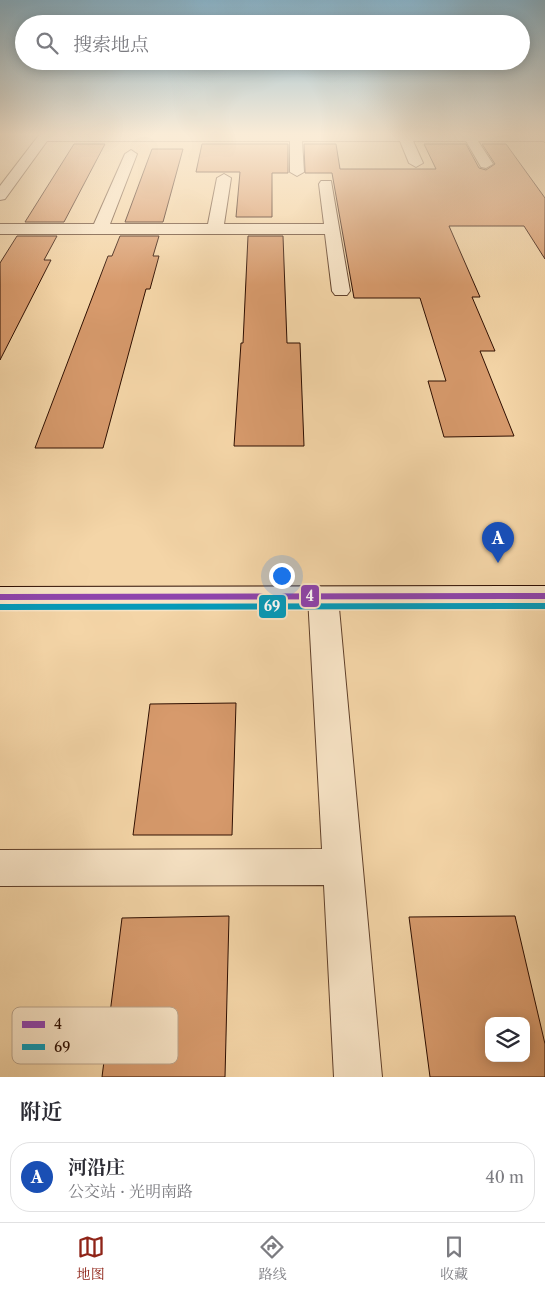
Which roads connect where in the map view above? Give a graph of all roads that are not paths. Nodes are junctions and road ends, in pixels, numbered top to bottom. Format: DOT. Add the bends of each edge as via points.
graph roads {
  1 [pos="8,185"];
  2 [pos="118,185"];
  3 [pos="223,185"];
  4 [pos="326,185"];
  5 [pos="0,196"];
  6 [pos="0,229"];
  7 [pos="100,229"];
  8 [pos="215,229"];
  9 [pos="332,229"];
  10 [pos="341,291"];
  11 [pos="545,596"];
  12 [pos="0,597"];
  13 [pos="323,597"];
  14 [pos="343,866"];
  15 [pos="0,868"];
  16 [pos="358,1077"];
  1 -- 5 [label="street"];
  2 -- 7 [label="street"];
  3 -- 8 [label="street"];
  4 -- 9 [label="street"];
  6 -- 7 [label="street"];
  7 -- 8 [label="street"];
  8 -- 9 [label="street"];
  9 -- 10 [label="street"];
  11 -- 13 [label="street"];
  12 -- 13 [label="street"];
  13 -- 14 [label="street"];
  14 -- 15 [label="street"];
  14 -- 16 [label="street"];
}
